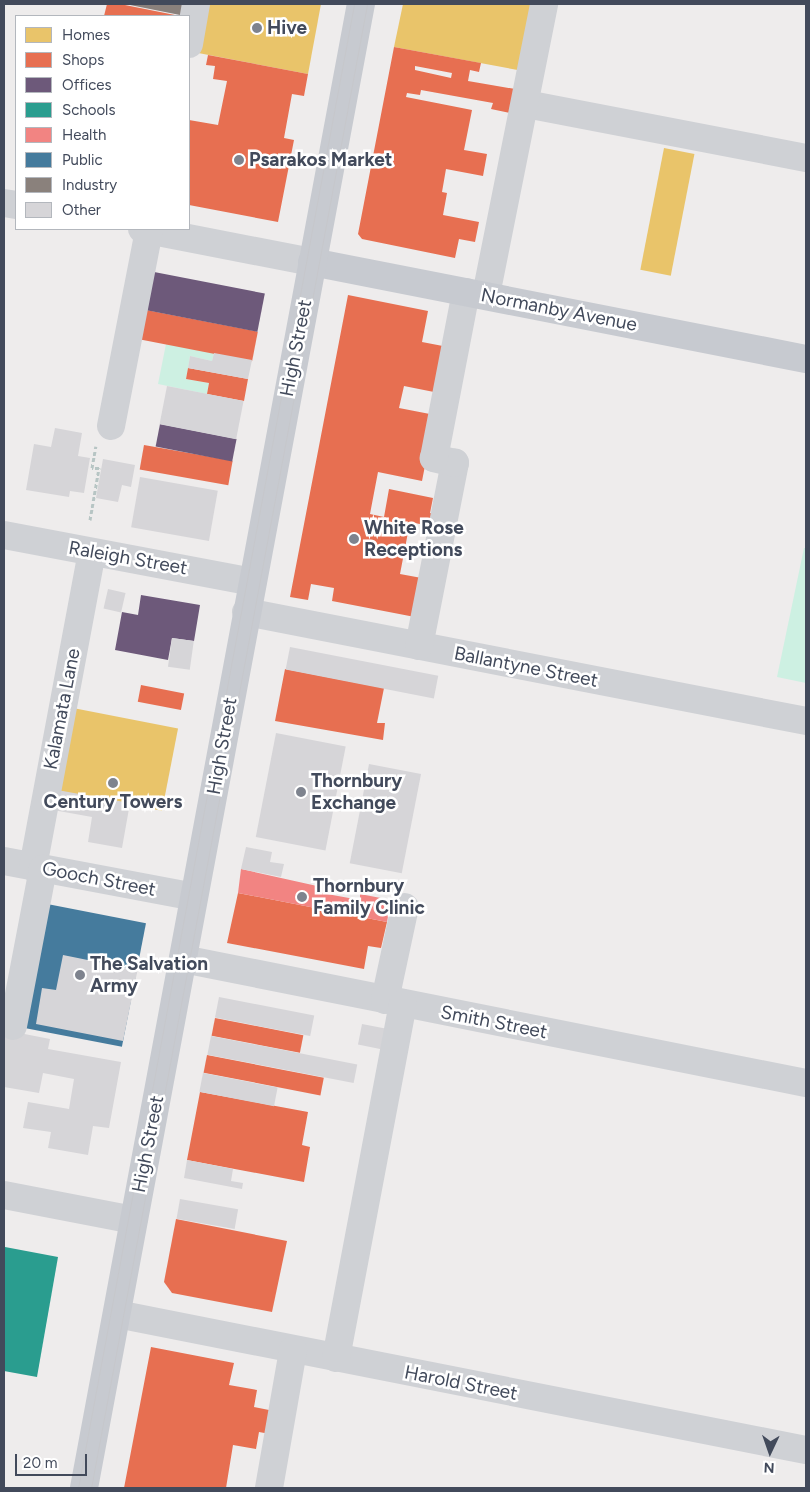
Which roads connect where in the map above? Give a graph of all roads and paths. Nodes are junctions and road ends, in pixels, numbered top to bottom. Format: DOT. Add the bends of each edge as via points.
graph roads {
  1 [pos="196,4"];
  2 [pos="361,4"];
  3 [pos="544,4"];
  4 [pos="190,38"];
  5 [pos="526,104"];
  6 [pos="806,158"];
  7 [pos="150,230"];
  8 [pos="312,262"];
  9 [pos="476,294"];
  10 [pos="806,359"];
  11 [pos="112,426"];
  12 [pos="90,520"];
  13 [pos="4,535"];
  14 [pos="92,552"];
  15 [pos="252,582"];
  16 [pos="246,612"];
  17 [pos="419,646"];
  18 [pos="806,722"];
  19 [pos="4,861"];
  20 [pos="38,868"];
  21 [pos="194,897"];
  22 [pos="405,907"];
  23 [pos="182,959"];
  24 [pos="394,1002"];
  25 [pos="13,1026"];
  26 [pos="806,1083"];
  27 [pos="4,1195"];
  28 [pos="134,1220"];
  29 [pos="116,1314"];
  30 [pos="293,1350"];
  31 [pos="336,1358"];
  32 [pos="806,1450"];
  33 [pos="84,1488"];
  34 [pos="269,1488"];
  1 -- 4 [label="street"];
  2 -- 8 [label="main road, High Street"];
  3 -- 5 [label="street"];
  5 -- 6 [label="street"];
  5 -- 9 [label="street"];
  7 -- 8 [label="street"];
  7 -- 11 [label="street"];
  8 -- 9 [label="main road, Normanby Avenue"];
  8 -- 15 [label="main road, High Street"];
  9 -- 10 [label="main road, Normanby Avenue"];
  9 -- 17 [label="street" via="434,458 455,463"];
  11 -- 12 [label="path" via="100,425 92,468 99,468"];
  13 -- 14 [label="street, Raleigh Street"];
  14 -- 15 [label="street, Raleigh Street"];
  14 -- 20 [label="street, Kalamata Lane"];
  15 -- 16 [label="main road, High Street"];
  16 -- 17 [label="street, Ballantyne Street"];
  16 -- 21 [label="main road, High Street"];
  17 -- 18 [label="street, Ballantyne Street"];
  19 -- 20 [label="street, Gooch Street"];
  20 -- 21 [label="street, Gooch Street"];
  20 -- 25 [label="street, Kalamata Lane"];
  21 -- 23 [label="main road, High Street"];
  22 -- 24 [label="street"];
  23 -- 24 [label="street, Smith Street"];
  23 -- 28 [label="main road, High Street"];
  24 -- 26 [label="street, Smith Street"];
  24 -- 31 [label="street"];
  27 -- 28 [label="street"];
  28 -- 29 [label="main road, High Street"];
  29 -- 30 [label="street, Harold Street"];
  29 -- 33 [label="main road, High Street"];
  30 -- 31 [label="street, Harold Street"];
  30 -- 34 [label="street"];
  31 -- 32 [label="street, Harold Street"];
}
